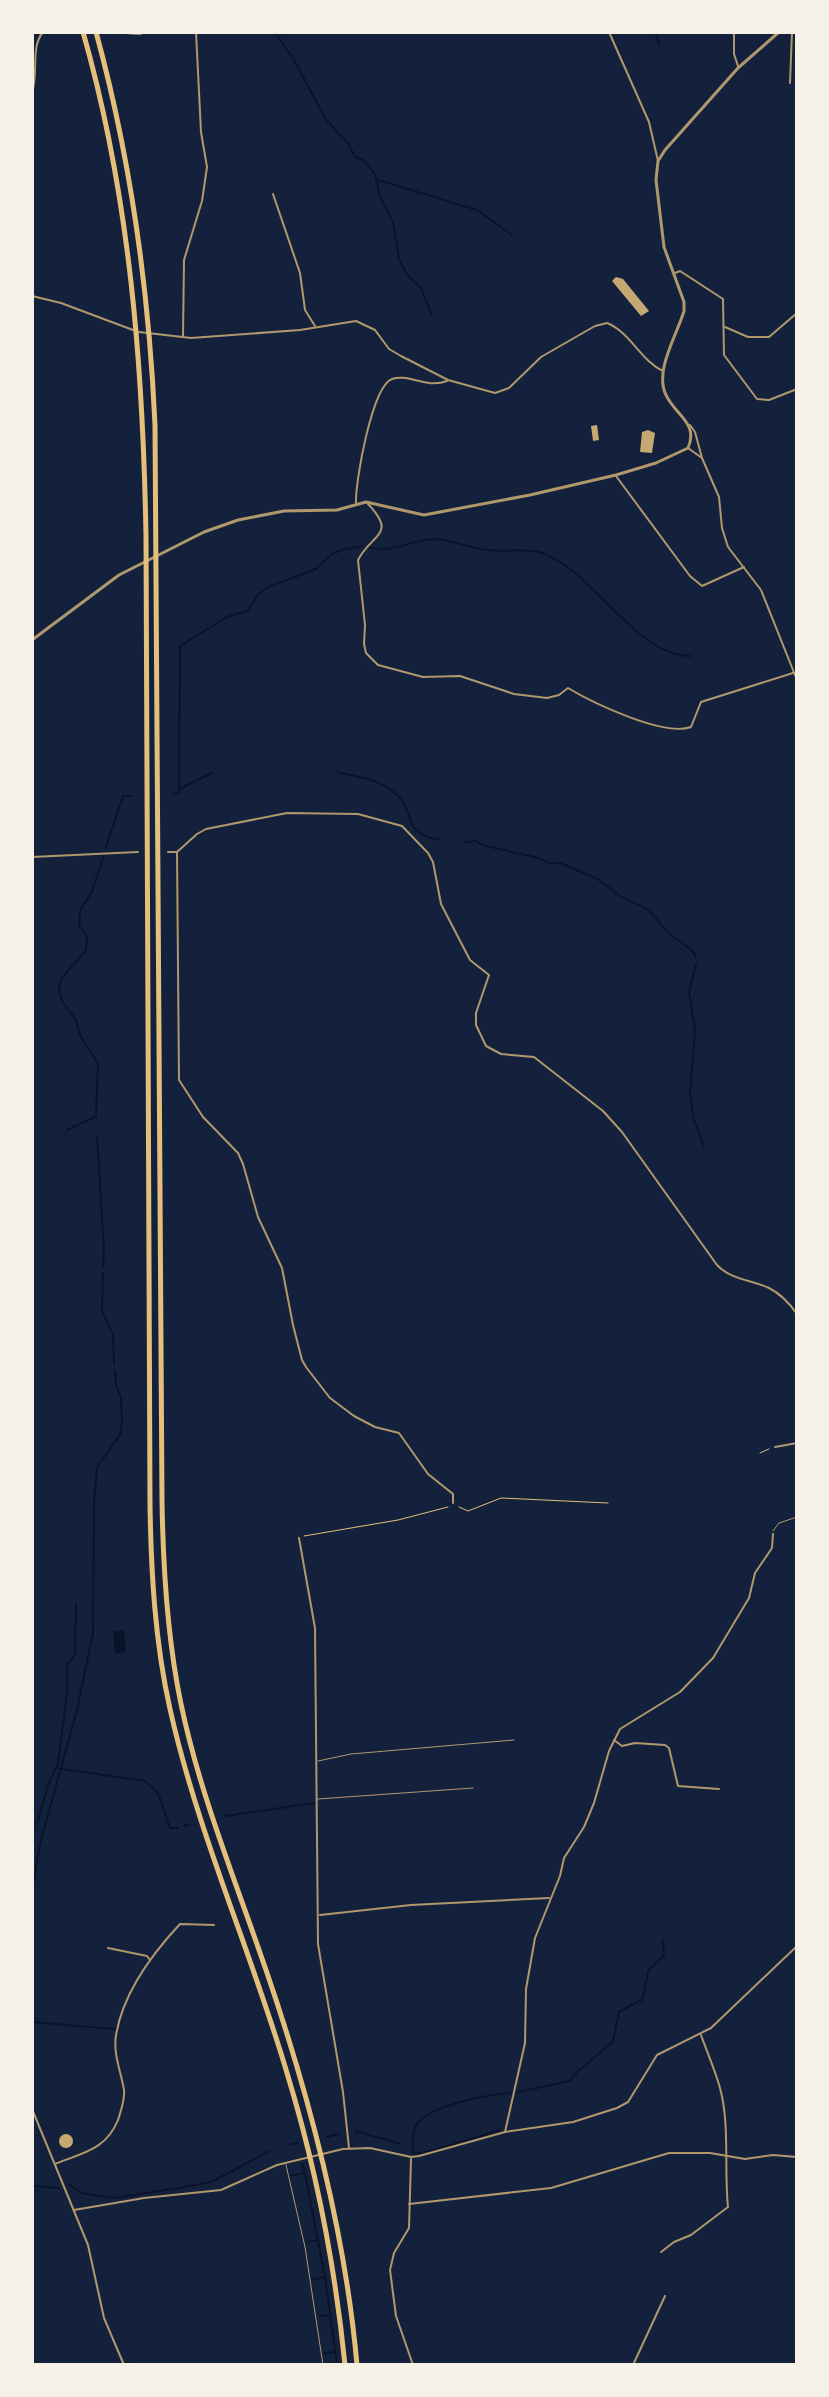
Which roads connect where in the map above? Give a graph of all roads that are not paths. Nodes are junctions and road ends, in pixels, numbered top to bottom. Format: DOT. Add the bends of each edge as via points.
graph roads {
  1 [pos="43,32"];
  2 [pos="83,32"];
  3 [pos="96,32"];
  4 [pos="112,32"];
  5 [pos="147,32"];
  6 [pos="196,32"];
  7 [pos="609,32"];
  8 [pos="734,32"];
  9 [pos="779,32"];
  10 [pos="792,32"];
  11 [pos="738,68"];
  12 [pos="790,83"];
  13 [pos="32,92"];
  14 [pos="658,161"];
  15 [pos="273,194"];
  16 [pos="674,273"];
  17 [pos="32,296"];
  18 [pos="797,313"];
  19 [pos="315,327"];
  20 [pos="723,327"];
  21 [pos="183,338"];
  22 [pos="663,372"];
  23 [pos="448,380"];
  24 [pos="797,389"];
  25 [pos="690,425"];
  26 [pos="688,448"];
  27 [pos="702,458"];
  28 [pos="616,475"];
  29 [pos="366,502"];
  30 [pos="356,504"];
  31 [pos="744,567"];
  32 [pos="32,640"];
  33 [pos="793,673"];
  34 [pos="797,680"];
  35 [pos="138,852"];
  36 [pos="168,852"];
  37 [pos="177,852"];
  38 [pos="32,857"];
  39 [pos="797,1314"];
  40 [pos="797,1443"];
  41 [pos="775,1447"];
  42 [pos="453,1503"];
  43 [pos="797,1517"];
  44 [pos="773,1534"];
  45 [pos="299,1538"];
  46 [pos="514,1740"];
  47 [pos="614,1740"];
  48 [pos="318,1761"];
  49 [pos="473,1788"];
  50 [pos="719,1789"];
  51 [pos="318,1799"];
  52 [pos="551,1898"];
  53 [pos="319,1915"];
  54 [pos="214,1925"];
  55 [pos="797,1946"];
  56 [pos="108,1948"];
  57 [pos="151,1960"];
  58 [pos="700,2034"];
  59 [pos="32,2109"];
  60 [pos="505,2132"];
  61 [pos="349,2148"];
  62 [pos="728,2155"];
  63 [pos="411,2157"];
  64 [pos="797,2157"];
  65 [pos="285,2163"];
  66 [pos="55,2164"];
  67 [pos="409,2204"];
  68 [pos="74,2210"];
  69 [pos="661,2252"];
  70 [pos="665,2296"];
  71 [pos="124,2365"];
  72 [pos="323,2365"];
  73 [pos="345,2365"];
  74 [pos="357,2365"];
  75 [pos="413,2365"];
  76 [pos="633,2365"];
  1 -- 13 [label="street" via="36,43 37,80"];
  2 -- 73 [label="highway" via="122,207 142,402 150,1489 158,1636 185,1768 303,2129 327,2237"];
  3 -- 74 [label="highway" via="136,226 154,411 162,1500 169,1633 200,1777 316,2133 340,2242"];
  4 -- 5 [label="street"];
  6 -- 21 [label="street" via="207,167 184,260"];
  7 -- 14 [label="street" via="649,122"];
  8 -- 11 [label="street"];
  9 -- 11 [label="street"];
  10 -- 12 [label="street"];
  11 -- 14 [label="street"];
  14 -- 16 [label="street" via="662,234"];
  15 -- 19 [label="street" via="300,273 305,310"];
  16 -- 20 [label="street" via="680,271 723,299"];
  16 -- 22 [label="street" via="684,311"];
  17 -- 21 [label="street" via="144,333"];
  18 -- 20 [label="street" via="769,337 748,337"];
  19 -- 21 [label="street"];
  19 -- 23 [label="street" via="363,322 392,351"];
  20 -- 24 [label="street" via="726,361 757,399"];
  22 -- 23 [label="street" via="607,323 541,357 501,392"];
  22 -- 25 [label="street" via="666,396"];
  23 -- 30 [label="street" via="386,382 365,437"];
  25 -- 26 [label="street"];
  25 -- 27 [label="street"];
  26 -- 27 [label="street"];
  26 -- 28 [label="street"];
  27 -- 31 [label="street" via="719,497 725,538"];
  28 -- 29 [label="street" via="424,515"];
  28 -- 31 [label="street" via="702,586"];
  29 -- 30 [label="street"];
  29 -- 33 [label="street" via="383,525 358,560 364,644 378,665 423,677 460,676 514,694 547,698 568,688 596,705 664,729 688,728 697,719 701,702"];
  30 -- 32 [label="street" via="251,516 204,532 95,591"];
  31 -- 33 [label="street" via="766,599"];
  33 -- 34 [label="street"];
  35 -- 38 [label="street"];
  36 -- 37 [label="street"];
  37 -- 39 [label="street" via="201,831 276,814 358,814 402,826 433,862 441,904 470,960 489,975 476,1013 486,1046 501,1054 534,1057 603,1111 717,1265 770,1288"];
  37 -- 42 [label="street" via="179,1080 243,1164 258,1217 282,1268 302,1360 334,1401 364,1422 403,1436 428,1474 453,1494"];
  40 -- 41 [label="street"];
  43 -- 44 [label="lane" via="775,1525"];
  44 -- 47 [label="street" via="749,1598 713,1658 680,1692 620,1729"];
  45 -- 48 [label="street" via="315,1628"];
  46 -- 48 [label="lane"];
  47 -- 50 [label="street" via="622,1746 665,1745 678,1786"];
  47 -- 52 [label="street" via="594,1803 564,1858"];
  48 -- 51 [label="street"];
  49 -- 51 [label="lane"];
  51 -- 53 [label="street"];
  52 -- 53 [label="street"];
  52 -- 60 [label="street" via="535,1938 526,1989 525,2043"];
  53 -- 61 [label="street" via="318,1944"];
  54 -- 57 [label="street" via="180,1924"];
  55 -- 58 [label="street"];
  56 -- 57 [label="street"];
  57 -- 66 [label="street" via="119,2023 116,2058 124,2096 113,2133 102,2145"];
  58 -- 60 [label="street" via="657,2055 628,2102 617,2108 563,2125"];
  58 -- 62 [label="street" via="721,2090"];
  59 -- 66 [label="street"];
  60 -- 63 [label="street"];
  61 -- 63 [label="street"];
  61 -- 65 [label="street"];
  62 -- 64 [label="street"];
  62 -- 67 [label="street" via="669,2153 551,2188"];
  62 -- 69 [label="street" via="728,2207"];
  63 -- 67 [label="street"];
  65 -- 68 [label="street" via="221,2190"];
  65 -- 72 [label="lane" via="305,2247"];
  66 -- 68 [label="street"];
  67 -- 75 [label="street" via="409,2228 390,2270 396,2316"];
  68 -- 71 [label="street" via="91,2254 104,2318"];
  70 -- 76 [label="street"];
}
